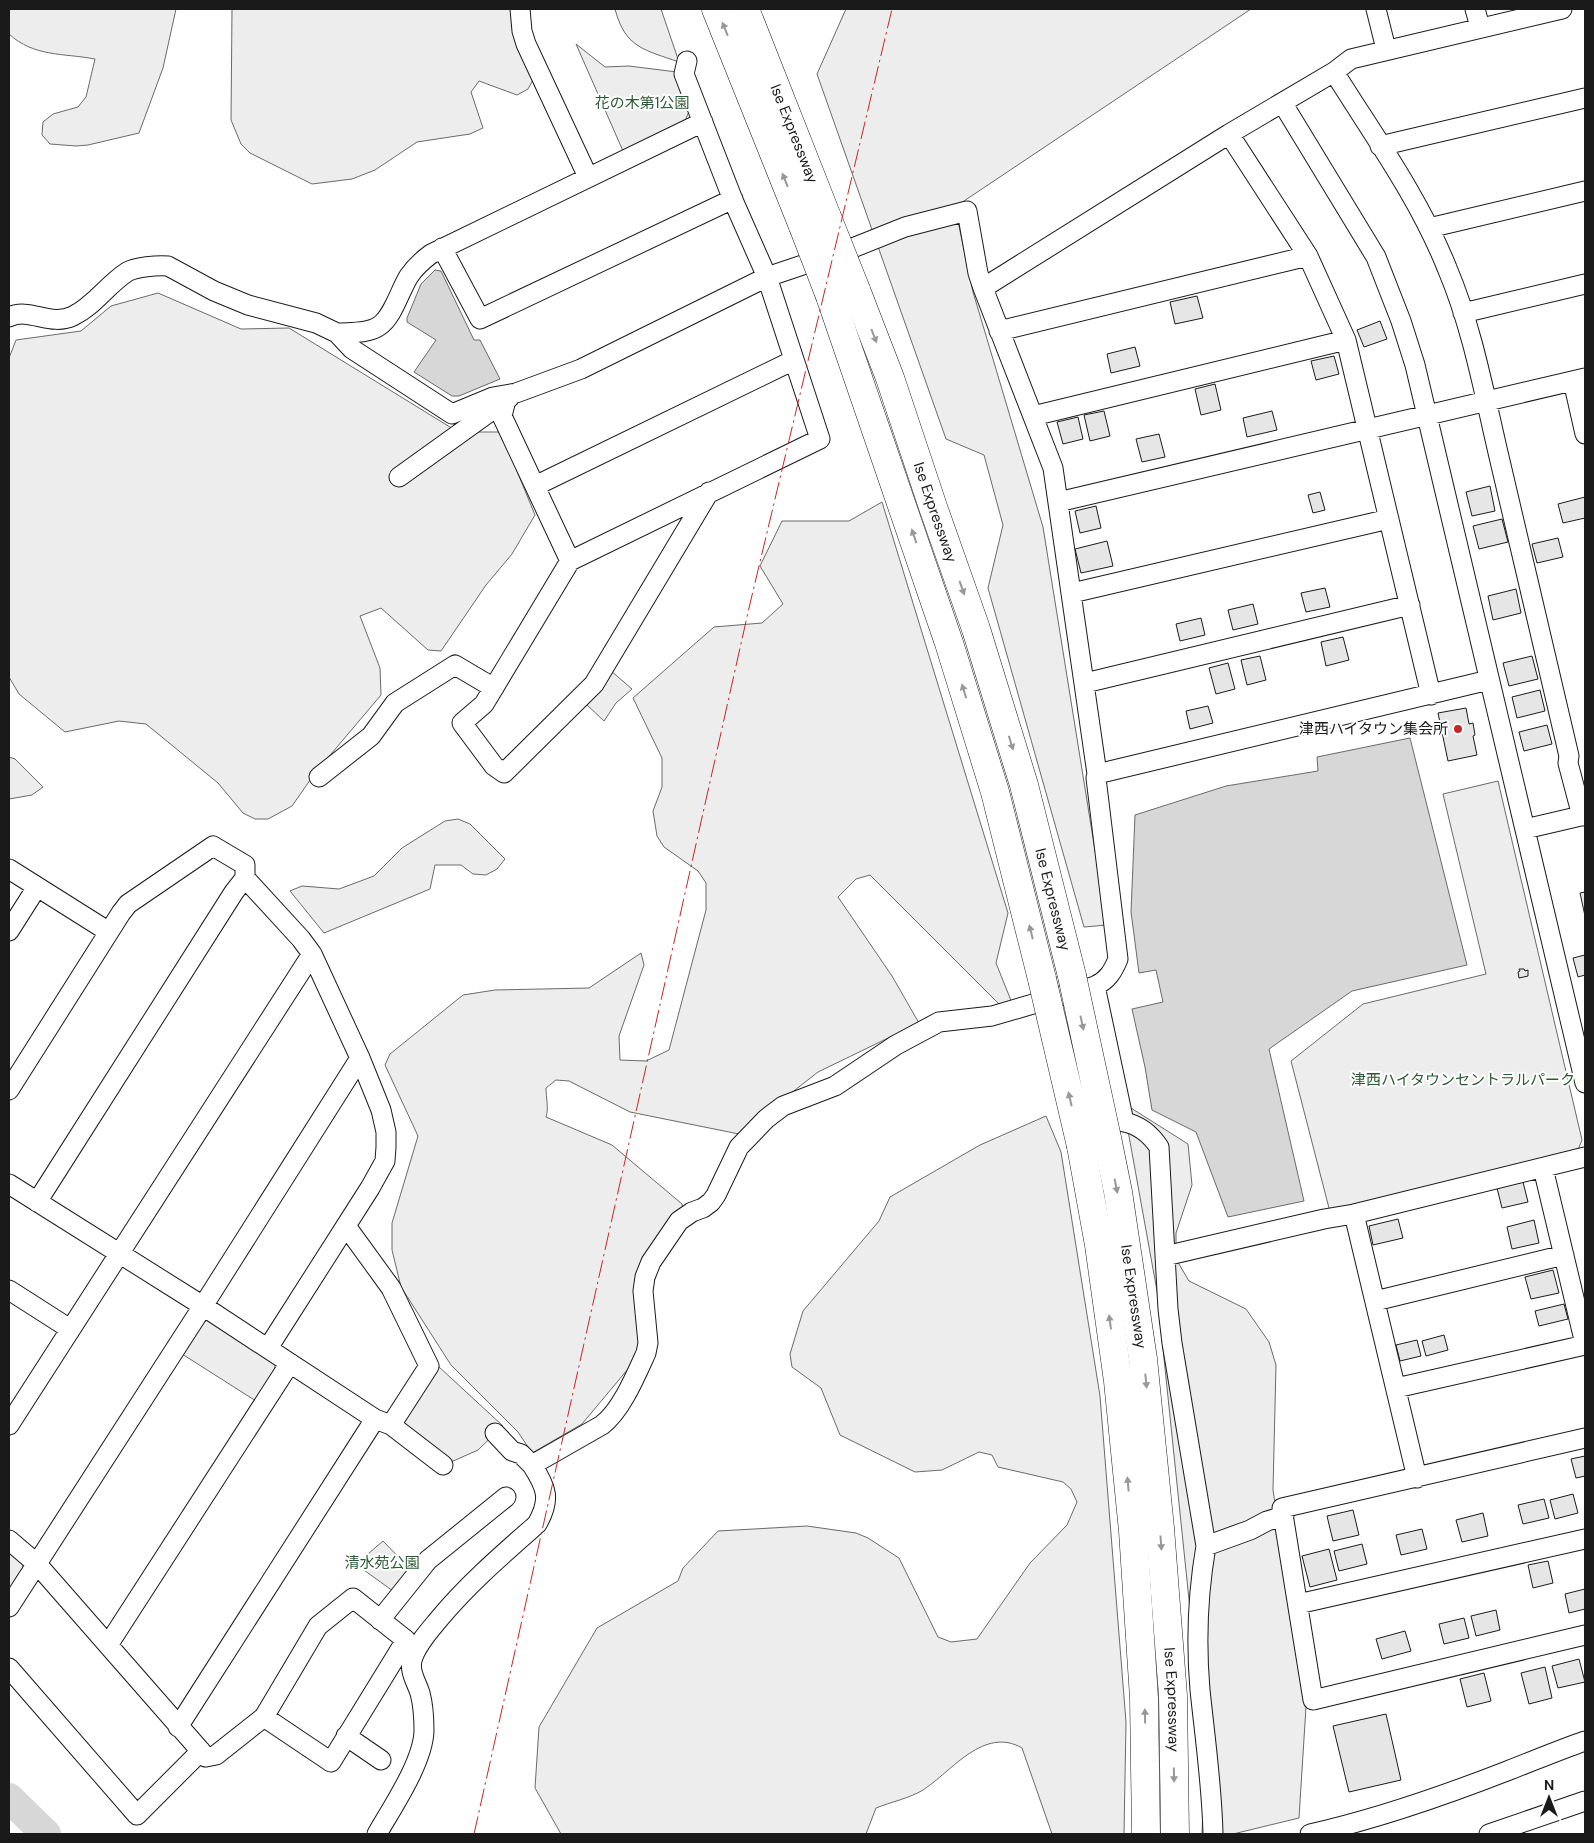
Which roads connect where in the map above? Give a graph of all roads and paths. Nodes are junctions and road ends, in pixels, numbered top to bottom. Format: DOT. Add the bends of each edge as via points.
graph roads {
  1 [pos="520,9"];
  2 [pos="716,9"];
  3 [pos="745,9"];
  4 [pos="1376,9"];
  5 [pos="1475,9"];
  6 [pos="1562,9"];
  7 [pos="1480,27"];
  8 [pos="1386,49"];
  9 [pos="687,61"];
  10 [pos="1334,72"];
  11 [pos="1585,98"];
  12 [pos="1283,104"];
  13 [pos="703,122"];
  14 [pos="1229,134"];
  15 [pos="1380,146"];
  16 [pos="588,177"];
  17 [pos="1585,191"];
  18 [pos="733,199"];
  19 [pos="815,222"];
  20 [pos="1429,228"];
  21 [pos="442,248"];
  22 [pos="1308,256"];
  23 [pos="767,277"];
  24 [pos="1585,284"];
  25 [pos="983,288"];
  26 [pos="843,293"];
  27 [pos="1463,313"];
  28 [pos="9,317"];
  29 [pos="998,331"];
  30 [pos="337,333"];
  31 [pos="1346,340"];
  32 [pos="794,360"];
  33 [pos="1579,380"];
  34 [pos="511,397"];
  35 [pos="1486,402"];
  36 [pos="1427,415"];
  37 [pos="1033,416"];
  38 [pos="1367,429"];
  39 [pos="1585,434"];
  40 [pos="399,477"];
  41 [pos="535,486"];
  42 [pos="709,492"];
  43 [pos="1058,502"];
  44 [pos="1389,519"];
  45 [pos="570,561"];
  46 [pos="1072,593"];
  47 [pos="1410,605"];
  48 [pos="1489,680"];
  49 [pos="1085,683"];
  50 [pos="494,688"];
  51 [pos="1431,695"];
  52 [pos="1577,754"];
  53 [pos="1097,774"];
  54 [pos="319,777"];
  55 [pos="1583,816"];
  56 [pos="1525,829"];
  57 [pos="9,869"];
  58 [pos="245,878"];
  59 [pos="37,887"];
  60 [pos="9,931"];
  61 [pos="109,932"];
  62 [pos="312,954"];
  63 [pos="1083,981"];
  64 [pos="360,1058"];
  65 [pos="1585,1084"];
  66 [pos="9,1090"];
  67 [pos="1585,1157"];
  68 [pos="1543,1168"];
  69 [pos="9,1184"];
  70 [pos="37,1202"];
  71 [pos="1354,1214"];
  72 [pos="346,1226"];
  73 [pos="119,1254"];
  74 [pos="1564,1255"];
  75 [pos="1165,1256"];
  76 [pos="9,1290"];
  77 [pos="1375,1301"];
  78 [pos="203,1306"];
  79 [pos="70,1329"];
  80 [pos="1585,1345"];
  81 [pos="268,1348"];
  82 [pos="290,1363"];
  83 [pos="1396,1388"];
  84 [pos="383,1422"];
  85 [pos="9,1425"];
  86 [pos="495,1433"];
  87 [pos="1585,1438"];
  88 [pos="443,1465"];
  89 [pos="532,1465"];
  90 [pos="1417,1478"];
  91 [pos="506,1497"];
  92 [pos="1284,1516"];
  93 [pos="1585,1539"];
  94 [pos="9,1540"];
  95 [pos="1206,1546"];
  96 [pos="37,1564"];
  97 [pos="1298,1604"];
  98 [pos="9,1607"];
  99 [pos="380,1620"];
  100 [pos="1585,1636"];
  101 [pos="108,1645"];
  102 [pos="9,1668"];
  103 [pos="264,1717"];
  104 [pos="178,1727"];
  105 [pos="346,1736"];
  106 [pos="1585,1741"];
  107 [pos="201,1752"];
  108 [pos="381,1760"];
  109 [pos="1585,1801"];
  110 [pos="1496,1833"];
  111 [pos="377,1834"];
  112 [pos="1146,1834"];
  113 [pos="1175,1834"];
  114 [pos="1212,1834"];
  115 [pos="1313,1834"];
  1 -- 16 [label="street" via="526,44"];
  19 -- 2 [label="highway, Ise Expressway, one-way"];
  3 -- 19 [label="highway, Ise Expressway"];
  4 -- 8 [label="street"];
  5 -- 7 [label="street"];
  6 -- 7 [label="street"];
  7 -- 8 [label="street"];
  8 -- 10 [label="street" via="1351,59"];
  9 -- 13 [label="street" via="684,74"];
  10 -- 12 [label="street"];
  10 -- 15 [label="street"];
  11 -- 15 [label="street"];
  12 -- 14 [label="street"];
  12 -- 36 [label="street" via="1376,257 1402,321"];
  13 -- 16 [label="street"];
  13 -- 18 [label="street"];
  14 -- 22 [label="street"];
  14 -- 25 [label="street"];
  15 -- 20 [label="street"];
  16 -- 21 [label="street"];
  17 -- 20 [label="street"];
  18 -- 21 [label="street" via="480,319"];
  18 -- 23 [label="street"];
  19 -- 26 [label="highway, Ise Expressway, bridge"];
  20 -- 27 [label="street"];
  21 -- 30 [label="street" via="417,265 379,327"];
  22 -- 29 [label="street"];
  22 -- 31 [label="street"];
  23 -- 25 [label="street" via="906,227 967,212"];
  23 -- 32 [label="street"];
  23 -- 34 [label="street" via="581,369"];
  24 -- 27 [label="street"];
  25 -- 29 [label="street"];
  26 -- 63 [label="highway, Ise Expressway, one-way" via="890,378 976,629"];
  112 -- 26 [label="highway, Ise Expressway, one-way, bridge" via="1144,1698 1130,1503 1118,1381 1099,1244 1081,1146 995,792"];
  27 -- 35 [label="street"];
  28 -- 30 [label="street" via="22,313 54,321 71,317 127,272 160,265 248,305 316,323"];
  29 -- 37 [label="street"];
  30 -- 34 [label="street" via="352,349 452,414 493,397"];
  31 -- 37 [label="street"];
  31 -- 38 [label="street"];
  32 -- 41 [label="street"];
  32 -- 42 [label="street" via="820,439"];
  33 -- 35 [label="street"];
  33 -- 39 [label="street"];
  34 -- 40 [label="street"];
  34 -- 41 [label="street" via="502,416"];
  35 -- 36 [label="street"];
  35 -- 52 [label="street"];
  36 -- 38 [label="street"];
  36 -- 48 [label="street"];
  37 -- 43 [label="street" via="1053,468"];
  38 -- 43 [label="street"];
  38 -- 44 [label="street"];
  41 -- 45 [label="street"];
  42 -- 45 [label="street"];
  42 -- 50 [label="street" via="594,684 504,773 494,766 462,723 484,704"];
  43 -- 46 [label="street"];
  44 -- 46 [label="street"];
  44 -- 47 [label="street"];
  45 -- 50 [label="street"];
  46 -- 49 [label="street"];
  47 -- 49 [label="street"];
  47 -- 51 [label="street"];
  48 -- 51 [label="street"];
  48 -- 56 [label="street"];
  49 -- 53 [label="street"];
  50 -- 54 [label="street" via="455,665 395,703 371,736"];
  51 -- 53 [label="street"];
  52 -- 55 [label="street" via="1568,763"];
  53 -- 63 [label="street" via="1118,959 1104,982"];
  55 -- 56 [label="street"];
  56 -- 65 [label="street"];
  57 -- 59 [label="street"];
  58 -- 61 [label="street" via="245,865 213,846 128,904"];
  58 -- 62 [label="street"];
  58 -- 70 [label="street"];
  59 -- 60 [label="street"];
  59 -- 61 [label="street"];
  61 -- 66 [label="street"];
  62 -- 64 [label="street"];
  62 -- 73 [label="street"];
  63 -- 75 [label="street" via="1124,1122 1146,1132 1159,1148"];
  63 -- 89 [label="street" via="992,1016 939,1022 896,1045 835,1086 783,1106 766,1119 740,1147 711,1202 679,1221 651,1262 644,1291 646,1353 615,1414 602,1425"];
  63 -- 113 [label="highway, Ise Expressway, one-way, bridge" via="1143,1359 1173,1696"];
  64 -- 72 [label="street" via="381,1110 386,1132 385,1161"];
  64 -- 78 [label="street"];
  67 -- 68 [label="street"];
  68 -- 71 [label="street"];
  68 -- 74 [label="street"];
  69 -- 70 [label="street"];
  70 -- 73 [label="street"];
  71 -- 75 [label="street"];
  71 -- 77 [label="street"];
  72 -- 81 [label="street"];
  72 -- 84 [label="street" via="391,1288 429,1366"];
  73 -- 78 [label="street"];
  73 -- 79 [label="street"];
  74 -- 77 [label="street"];
  74 -- 80 [label="street"];
  75 -- 95 [label="street" via="1172,1343"];
  76 -- 79 [label="street"];
  77 -- 83 [label="street"];
  78 -- 81 [label="street"];
  78 -- 96 [label="street"];
  79 -- 85 [label="street"];
  80 -- 83 [label="street"];
  81 -- 82 [label="street"];
  82 -- 84 [label="street"];
  82 -- 101 [label="street"];
  83 -- 90 [label="street"];
  84 -- 88 [label="street"];
  84 -- 104 [label="street"];
  86 -- 89 [label="street"];
  87 -- 90 [label="street"];
  89 -- 111 [label="street" via="545,1490 546,1499 545,1510 537,1524 455,1599 412,1658 413,1677 422,1708 423,1741 405,1784"];
  90 -- 92 [label="street" via="1282,1508"];
  91 -- 99 [label="street" via="428,1560"];
  92 -- 95 [label="street"];
  92 -- 97 [label="street"];
  93 -- 97 [label="street"];
  94 -- 96 [label="street"];
  95 -- 114 [label="street" via="1201,1575 1199,1658 1212,1796"];
  96 -- 98 [label="street"];
  96 -- 101 [label="street"];
  97 -- 100 [label="street" via="1313,1700"];
  99 -- 103 [label="street" via="353,1598 329,1616 318,1626"];
  99 -- 105 [label="street" via="406,1640"];
  101 -- 104 [label="street"];
  102 -- 107 [label="street" via="137,1815"];
  103 -- 105 [label="street" via="331,1762"];
  103 -- 107 [label="street" via="216,1754 206,1757"];
  104 -- 107 [label="street"];
  105 -- 108 [label="street"];
  106 -- 115 [label="street" via="1385,1815"];
  109 -- 110 [label="street"];
}
